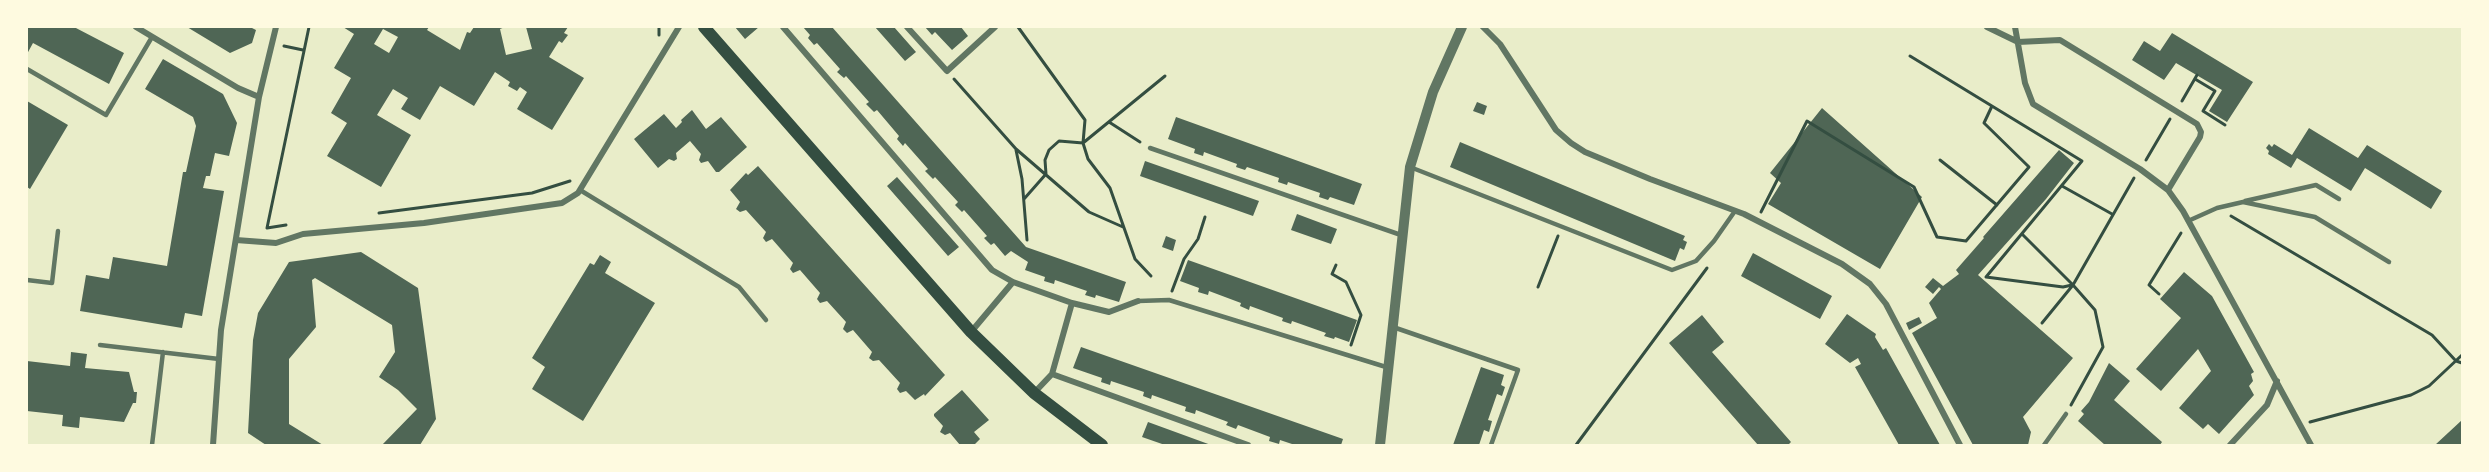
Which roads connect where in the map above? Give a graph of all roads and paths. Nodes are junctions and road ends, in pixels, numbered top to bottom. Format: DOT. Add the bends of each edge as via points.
graph roads {
  1 [pos="136,27"];
  2 [pos="276,27"];
  3 [pos="309,27"];
  4 [pos="659,27"];
  5 [pos="679,27"];
  6 [pos="704,27"];
  7 [pos="783,27"];
  8 [pos="908,27"];
  9 [pos="995,27"];
  10 [pos="1018,27"];
  11 [pos="1462,27"];
  12 [pos="1483,27"];
  13 [pos="1986,27"];
  14 [pos="2015,27"];
  15 [pos="152,37"];
  16 [pos="657,41"];
  17 [pos="2018,42"];
  18 [pos="272,43"];
  19 [pos="303,50"];
  20 [pos="1910,56"];
  21 [pos="27,69"];
  22 [pos="946,71"];
  23 [pos="1165,76"];
  24 [pos="2190,87"];
  25 [pos="259,97"];
  26 [pos="1992,106"];
  27 [pos="2176,111"];
  28 [pos="1109,122"];
  29 [pos="2225,125"];
  30 [pos="1083,143"];
  31 [pos="1150,148"];
  32 [pos="1016,149"];
  33 [pos="1940,160"];
  34 [pos="1410,167"];
  35 [pos="2140,169"];
  36 [pos="1046,174"];
  37 [pos="573,178"];
  38 [pos="2062,186"];
  39 [pos="580,190"];
  40 [pos="2168,190"];
  41 [pos="1024,199"];
  42 [pos="2339,199"];
  43 [pos="2243,202"];
  44 [pos="1997,205"];
  45 [pos="2217,208"];
  46 [pos="1735,211"];
  47 [pos="373,214"];
  48 [pos="2112,214"];
  49 [pos="1205,217"];
  50 [pos="1756,221"];
  51 [pos="2188,221"];
  52 [pos="291,225"];
  53 [pos="1562,225"];
  54 [pos="1124,228"];
  55 [pos="58,231"];
  56 [pos="2022,234"];
  57 [pos="1401,235"];
  58 [pos="236,240"];
  59 [pos="1027,240"];
  60 [pos="1711,262"];
  61 [pos="2389,262"];
  62 [pos="1335,265"];
  63 [pos="1151,276"];
  64 [pos="27,280"];
  65 [pos="1013,282"];
  66 [pos="2073,285"];
  67 [pos="1538,287"];
  68 [pos="2159,294"];
  69 [pos="1169,300"];
  70 [pos="1138,301"];
  71 [pos="1072,303"];
  72 [pos="766,320"];
  73 [pos="2042,323"];
  74 [pos="1393,327"];
  75 [pos="971,332"];
  76 [pos="100,345"];
  77 [pos="163,352"];
  78 [pos="1347,355"];
  79 [pos="2462,356"];
  80 [pos="219,359"];
  81 [pos="2457,361"];
  82 [pos="2462,363"];
  83 [pos="1388,368"];
  84 [pos="1052,374"];
  85 [pos="2277,381"];
  86 [pos="1034,393"];
  87 [pos="2066,414"];
  88 [pos="2299,425"];
  89 [pos="152,445"];
  90 [pos="213,445"];
  91 [pos="1102,445"];
  92 [pos="1248,445"];
  93 [pos="1380,445"];
  94 [pos="1491,445"];
  95 [pos="1576,445"];
  96 [pos="1960,445"];
  97 [pos="2044,445"];
  98 [pos="2230,445"];
  99 [pos="2311,445"];
  1 -- 15 [label="street"];
  2 -- 18 [label="street"];
  3 -- 19 [label="path"];
  4 -- 16 [label="path"];
  5 -- 39 [label="street"];
  6 -- 75 [label="main road"];
  7 -- 65 [label="street" via="993,270"];
  8 -- 22 [label="street"];
  9 -- 22 [label="street"];
  10 -- 30 [label="path" via="1085,120"];
  11 -- 34 [label="street" via="1433,92"];
  12 -- 46 [label="street" via="1500,44 1556,130 1571,143"];
  13 -- 17 [label="street"];
  14 -- 17 [label="street"];
  15 -- 21 [label="lane" via="106,115"];
  15 -- 25 [label="street"];
  17 -- 27 [label="street" via="2060,40"];
  17 -- 35 [label="street" via="2033,104"];
  18 -- 19 [label="path"];
  18 -- 25 [label="street"];
  19 -- 52 [label="path" via="267,228"];
  20 -- 26 [label="path"];
  22 -- 32 [label="path"];
  23 -- 28 [label="path"];
  24 -- 29 [label="path" via="2196,77 2215,91 2203,111"];
  25 -- 58 [label="street"];
  26 -- 38 [label="path" via="2082,161"];
  26 -- 44 [label="path" via="1984,123 2029,167"];
  27 -- 35 [label="path"];
  27 -- 40 [label="street" via="2197,124 2201,132"];
  28 -- 30 [label="path"];
  28 -- 31 [label="path"];
  30 -- 36 [label="path" via="1059,141 1045,160"];
  30 -- 54 [label="path" via="1088,159 1110,188"];
  31 -- 57 [label="lane"];
  32 -- 36 [label="path"];
  32 -- 41 [label="path"];
  33 -- 44 [label="path"];
  34 -- 53 [label="lane"];
  34 -- 57 [label="street"];
  35 -- 40 [label="street"];
  35 -- 48 [label="path"];
  36 -- 41 [label="path"];
  36 -- 54 [label="path" via="1089,212"];
  37 -- 47 [label="path" via="532,193"];
  38 -- 48 [label="path"];
  38 -- 56 [label="path"];
  39 -- 58 [label="street" via="562,203 517,210 303,234 276,243"];
  39 -- 72 [label="lane" via="740,287"];
  40 -- 51 [label="street"];
  41 -- 59 [label="path"];
  42 -- 43 [label="lane" via="2316,185"];
  43 -- 45 [label="lane"];
  43 -- 61 [label="lane" via="2315,217"];
  44 -- 50 [label="path" via="1966,241 1937,237 1914,187 1807,121"];
  45 -- 51 [label="lane"];
  45 -- 81 [label="path" via="2432,335"];
  46 -- 50 [label="street"];
  46 -- 53 [label="lane" via="1696,261 1672,270"];
  48 -- 66 [label="path"];
  49 -- 69 [label="path"];
  50 -- 96 [label="street" via="1842,264 1870,284 1886,304"];
  51 -- 68 [label="path" via="2149,285"];
  51 -- 85 [label="street"];
  53 -- 67 [label="path"];
  54 -- 63 [label="path" via="1135,259"];
  55 -- 64 [label="lane" via="52,284"];
  56 -- 66 [label="path"];
  56 -- 66 [label="path" via="1986,277"];
  57 -- 74 [label="street"];
  58 -- 80 [label="street"];
  60 -- 95 [label="path"];
  62 -- 78 [label="path" via="1332,274 1346,282 1361,315"];
  65 -- 71 [label="street"];
  65 -- 75 [label="street"];
  66 -- 73 [label="path"];
  66 -- 87 [label="path" via="2095,310 2103,347"];
  69 -- 70 [label="lane"];
  69 -- 78 [label="lane"];
  70 -- 71 [label="street" via="1109,312"];
  71 -- 84 [label="street"];
  74 -- 83 [label="street"];
  74 -- 94 [label="lane" via="1518,370"];
  75 -- 86 [label="main road"];
  76 -- 77 [label="lane"];
  77 -- 80 [label="lane"];
  77 -- 89 [label="lane"];
  78 -- 83 [label="lane"];
  79 -- 81 [label="path"];
  80 -- 90 [label="street"];
  81 -- 82 [label="path"];
  81 -- 88 [label="path" via="2429,386 2411,395"];
  83 -- 93 [label="street"];
  84 -- 86 [label="street"];
  84 -- 92 [label="street"];
  85 -- 88 [label="street"];
  85 -- 98 [label="street" via="2267,405"];
  86 -- 91 [label="main road"];
  87 -- 97 [label="lane"];
  88 -- 99 [label="street"];
}
